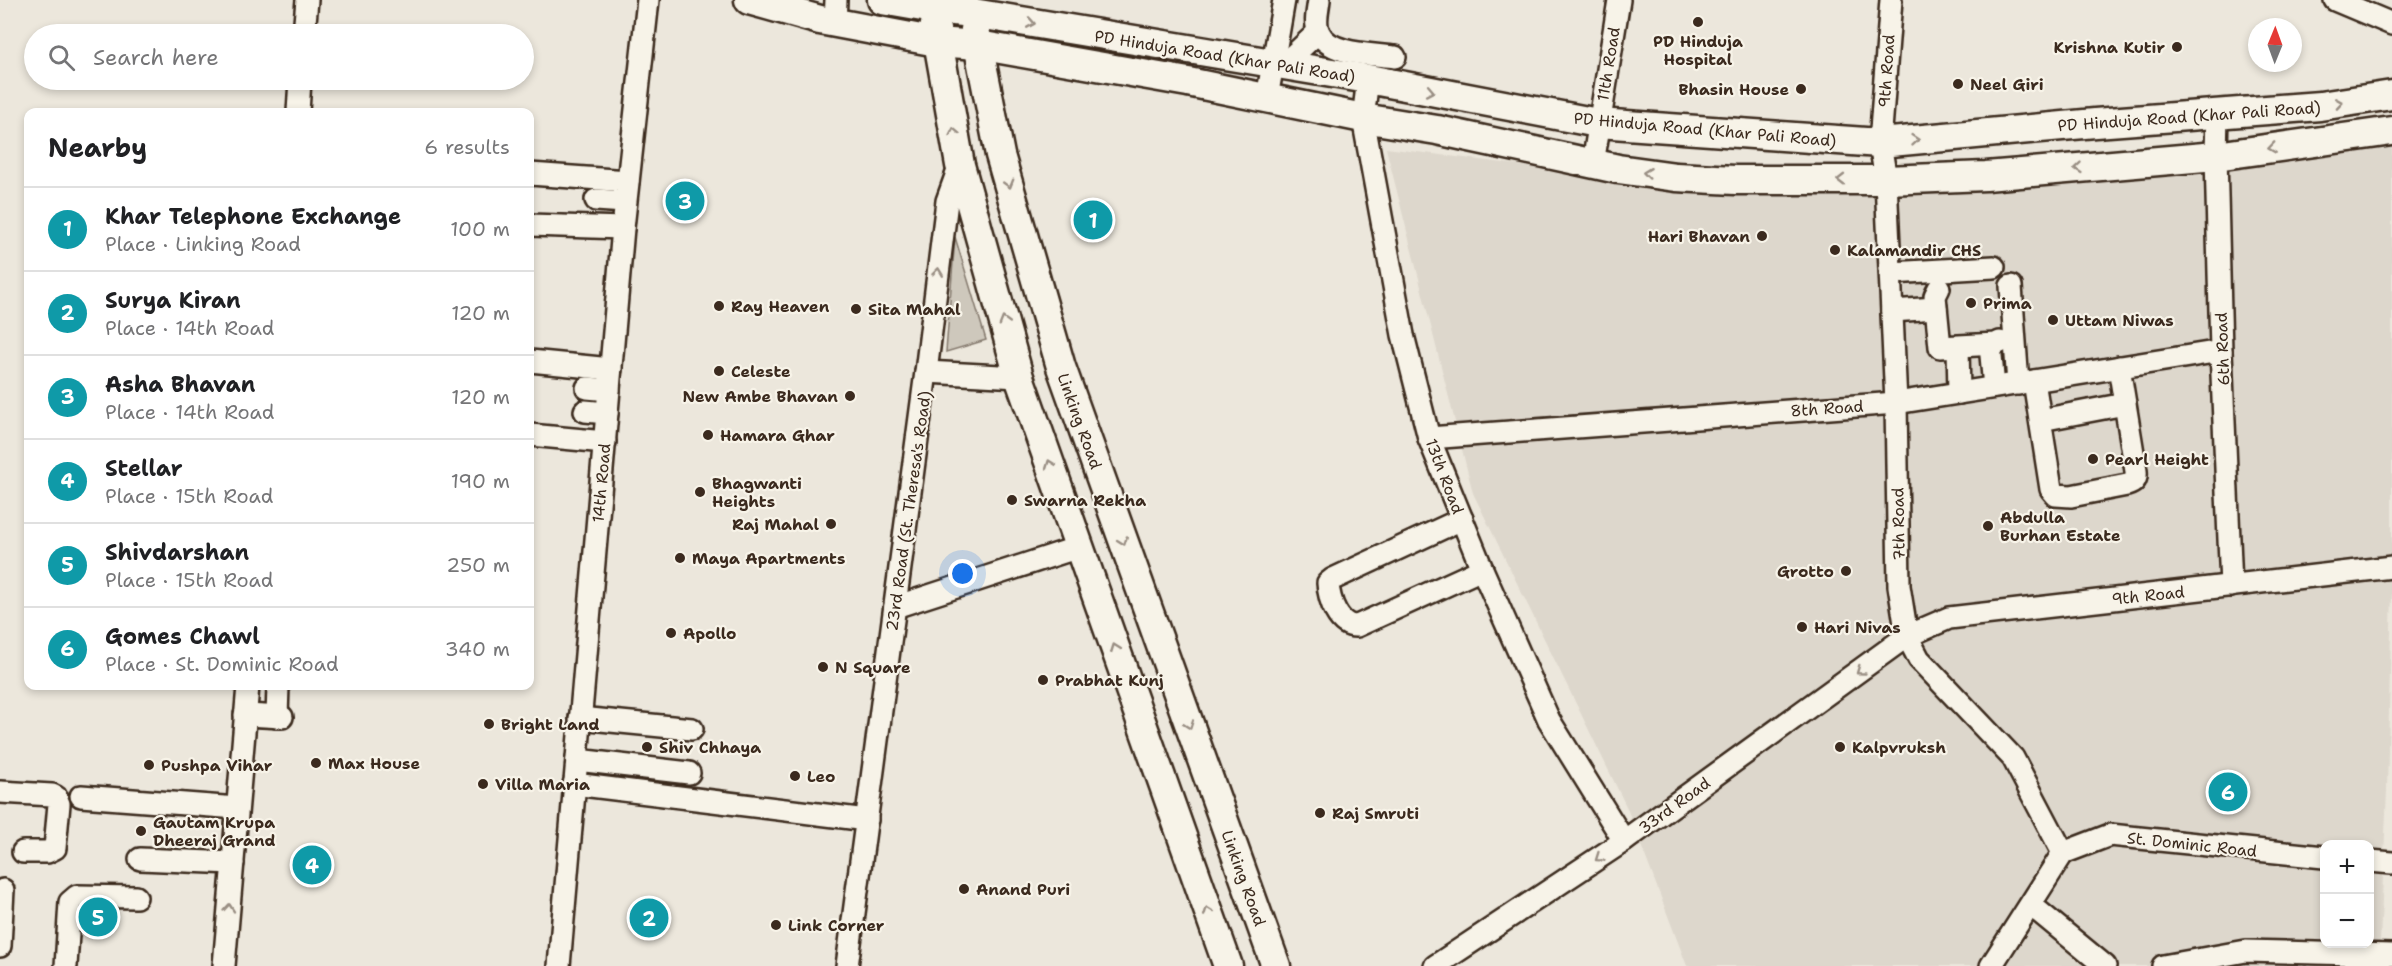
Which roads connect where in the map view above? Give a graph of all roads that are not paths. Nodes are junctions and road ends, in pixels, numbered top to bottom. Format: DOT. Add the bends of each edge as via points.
graph roads {
  1 [pos="307,0"];
  2 [pos="648,0"];
  3 [pos="749,0"];
  4 [pos="882,0"];
  5 [pos="1284,0"];
  6 [pos="1318,0"];
  7 [pos="1618,0"];
  8 [pos="1891,0"];
  9 [pos="2335,0"];
  10 [pos="933,5"];
  11 [pos="973,6"];
  12 [pos="836,11"];
  13 [pos="305,24"];
  14 [pos="2392,24"];
  15 [pos="1325,40"];
  16 [pos="937,42"];
  17 [pos="978,45"];
  18 [pos="1278,64"];
  19 [pos="1388,66"];
  20 [pos="1316,70"];
  21 [pos="299,90"];
  22 [pos="2392,95"];
  23 [pos="1267,98"];
  24 [pos="298,108"];
  25 [pos="2217,112"];
  26 [pos="1363,118"];
  27 [pos="1598,123"];
  28 [pos="2392,131"];
  29 [pos="1880,143"];
  30 [pos="2216,156"];
  31 [pos="1593,164"];
  32 [pos="960,165"];
  33 [pos="534,174"];
  34 [pos="1886,180"];
  35 [pos="628,181"];
  36 [pos="596,200"];
  37 [pos="625,202"];
  38 [pos="534,225"];
  39 [pos="623,228"];
  40 [pos="1994,267"];
  41 [pos="1891,273"];
  42 [pos="2012,285"];
  43 [pos="1892,305"];
  44 [pos="2004,337"];
  45 [pos="1958,347"];
  46 [pos="2221,351"];
  47 [pos="534,362"];
  48 [pos="1061,367"];
  49 [pos="2119,367"];
  50 [pos="611,369"];
  51 [pos="926,372"];
  52 [pos="1020,377"];
  53 [pos="2026,382"];
  54 [pos="1994,387"];
  55 [pos="587,388"];
  56 [pos="609,390"];
  57 [pos="1959,393"];
  58 [pos="1896,403"];
  59 [pos="2125,404"];
  60 [pos="585,411"];
  61 [pos="607,413"];
  62 [pos="2041,420"];
  63 [pos="534,435"];
  64 [pos="1429,438"];
  65 [pos="605,442"];
  66 [pos="1462,519"];
  67 [pos="1079,547"];
  68 [pos="2392,567"];
  69 [pos="1482,569"];
  70 [pos="2231,586"];
  71 [pos="895,607"];
  72 [pos="1907,636"];
  73 [pos="248,690"];
  74 [pos="278,690"];
  75 [pos="245,715"];
  76 [pos="580,718"];
  77 [pos="692,729"];
  78 [pos="577,760"];
  79 [pos="689,773"];
  80 [pos="574,784"];
  81 [pos="0,792"];
  82 [pos="81,796"];
  83 [pos="237,808"];
  84 [pos="867,819"];
  85 [pos="1624,841"];
  86 [pos="23,852"];
  87 [pos="2064,853"];
  88 [pos="2320,856"];
  89 [pos="140,859"];
  90 [pos="2374,861"];
  91 [pos="233,863"];
  92 [pos="2392,863"];
  93 [pos="3,890"];
  94 [pos="136,897"];
  95 [pos="2031,904"];
  96 [pos="0,946"];
  97 [pos="2392,955"];
  98 [pos="66,966"];
  99 [pos="224,966"];
  100 [pos="559,966"];
  101 [pos="847,966"];
  102 [pos="1228,966"];
  103 [pos="1276,966"];
  104 [pos="1435,966"];
  105 [pos="1991,966"];
  106 [pos="2105,966"];
  107 [pos="2163,966"];
  1 -- 13 [label="street"];
  2 -- 35 [label="street, 14th Road"];
  3 -- 12 [label="street"];
  4 -- 10 [label="street, PD Hinduja Road (Khar Pali Road)"];
  5 -- 18 [label="street"];
  6 -- 15 [label="street" via="1317,18"];
  7 -- 27 [label="street, 11th Road"];
  8 -- 29 [label="street, 9th Road"];
  9 -- 14 [label="street"];
  10 -- 11 [label="street, PD Hinduja Road (Khar Pali Road)"];
  10 -- 16 [label="street"];
  11 -- 17 [label="street, Linking Road"];
  11 -- 18 [label="street, PD Hinduja Road (Khar Pali Road), one-way"];
  12 -- 16 [label="street"];
  15 -- 18 [label="street"];
  15 -- 19 [label="street"];
  15 -- 20 [label="street"];
  16 -- 17 [label="street"];
  32 -- 16 [label="street, one-way"];
  17 -- 23 [label="street"];
  17 -- 48 [label="street, Linking Road, one-way" via="1000,155"];
  18 -- 20 [label="street, PD Hinduja Road (Khar Pali Road)"];
  18 -- 23 [label="street"];
  19 -- 20 [label="street, PD Hinduja Road (Khar Pali Road)"];
  19 -- 26 [label="street, 13th Road"];
  19 -- 27 [label="street, PD Hinduja Road (Khar Pali Road), one-way"];
  21 -- 24 [label="street"];
  25 -- 22 [label="street, PD Hinduja Road (Khar Pali Road), one-way" via="2320,106"];
  23 -- 26 [label="street"];
  29 -- 25 [label="street, PD Hinduja Road (Khar Pali Road), one-way"];
  25 -- 30 [label="street, 6th Road"];
  26 -- 31 [label="street"];
  26 -- 64 [label="street, 13th Road" via="1403,335"];
  27 -- 29 [label="street, PD Hinduja Road (Khar Pali Road)"];
  27 -- 31 [label="street, 11th Road"];
  28 -- 30 [label="street, one-way"];
  29 -- 34 [label="street, 7th Road"];
  30 -- 34 [label="street, one-way" via="1986,176"];
  30 -- 46 [label="street, 6th Road"];
  34 -- 31 [label="street, one-way" via="1676,177"];
  51 -- 32 [label="street, 23rd Road (St. Theresa's Road), one-way" via="947,201"];
  52 -- 32 [label="street, one-way"];
  33 -- 35 [label="street"];
  34 -- 41 [label="street, 7th Road"];
  35 -- 37 [label="street, 14th Road"];
  36 -- 37 [label="street"];
  37 -- 39 [label="street, 14th Road"];
  38 -- 39 [label="street"];
  39 -- 50 [label="street, 14th Road"];
  40 -- 41 [label="street"];
  41 -- 43 [label="street, 7th Road"];
  42 -- 44 [label="street"];
  43 -- 45 [label="street" via="1936,297 1938,345"];
  43 -- 58 [label="street, 7th Road"];
  44 -- 45 [label="street"];
  44 -- 53 [label="street"];
  44 -- 54 [label="street"];
  45 -- 57 [label="street"];
  46 -- 49 [label="street, 8th Road"];
  46 -- 70 [label="street, 6th Road"];
  47 -- 50 [label="street"];
  48 -- 52 [label="street"];
  48 -- 103 [label="street, Linking Road, one-way"];
  49 -- 53 [label="street, 8th Road"];
  49 -- 59 [label="street"];
  50 -- 56 [label="street, 14th Road"];
  51 -- 52 [label="street"];
  51 -- 71 [label="street, 23rd Road (St. Theresa's Road)"];
  67 -- 52 [label="street, one-way"];
  53 -- 54 [label="street, 8th Road"];
  53 -- 62 [label="street"];
  54 -- 57 [label="street, 8th Road"];
  55 -- 56 [label="street"];
  56 -- 61 [label="street, 14th Road"];
  57 -- 58 [label="street, 8th Road"];
  58 -- 64 [label="street, 8th Road"];
  58 -- 72 [label="street, 7th Road" via="1899,586"];
  59 -- 62 [label="street"];
  59 -- 62 [label="street" via="2136,479 2127,485 2071,496 2053,493"];
  60 -- 61 [label="street"];
  61 -- 65 [label="street, 14th Road"];
  63 -- 65 [label="street"];
  64 -- 66 [label="street, 13th Road"];
  65 -- 76 [label="street, 14th Road"];
  66 -- 69 [label="street, 13th Road"];
  66 -- 69 [label="street" via="1333,579 1328,583 1328,591 1341,620 1357,626"];
  67 -- 71 [label="street"];
  102 -- 67 [label="street, one-way"];
  68 -- 70 [label="street, 9th Road"];
  69 -- 85 [label="street, 13th Road" via="1549,720"];
  70 -- 72 [label="street, 9th Road" via="1949,618"];
  71 -- 84 [label="street, 23rd Road (St. Theresa's Road)"];
  72 -- 85 [label="street, 33rd Road, one-way"];
  72 -- 87 [label="street, 7th Road" via="1919,659 2013,758"];
  73 -- 75 [label="street"];
  74 -- 75 [label="street" via="279,717"];
  75 -- 83 [label="street"];
  76 -- 77 [label="street"];
  76 -- 78 [label="street, 14th Road"];
  78 -- 79 [label="street"];
  78 -- 80 [label="street, 14th Road"];
  80 -- 84 [label="street"];
  80 -- 100 [label="street, 14th Road"];
  81 -- 86 [label="street" via="52,795 59,804 55,848"];
  82 -- 83 [label="street"];
  83 -- 91 [label="street"];
  84 -- 101 [label="street, 23rd Road (St. Theresa's Road)"];
  85 -- 104 [label="street, 33rd Road, one-way"];
  87 -- 88 [label="street, St. Dominic Road" via="2110,835"];
  87 -- 95 [label="street"];
  89 -- 91 [label="street"];
  90 -- 92 [label="street"];
  99 -- 91 [label="street, one-way"];
  93 -- 96 [label="street"];
  94 -- 98 [label="street" via="72,898"];
  95 -- 105 [label="street"];
  95 -- 106 [label="street"];
  97 -- 107 [label="street" via="2246,951"];
}
